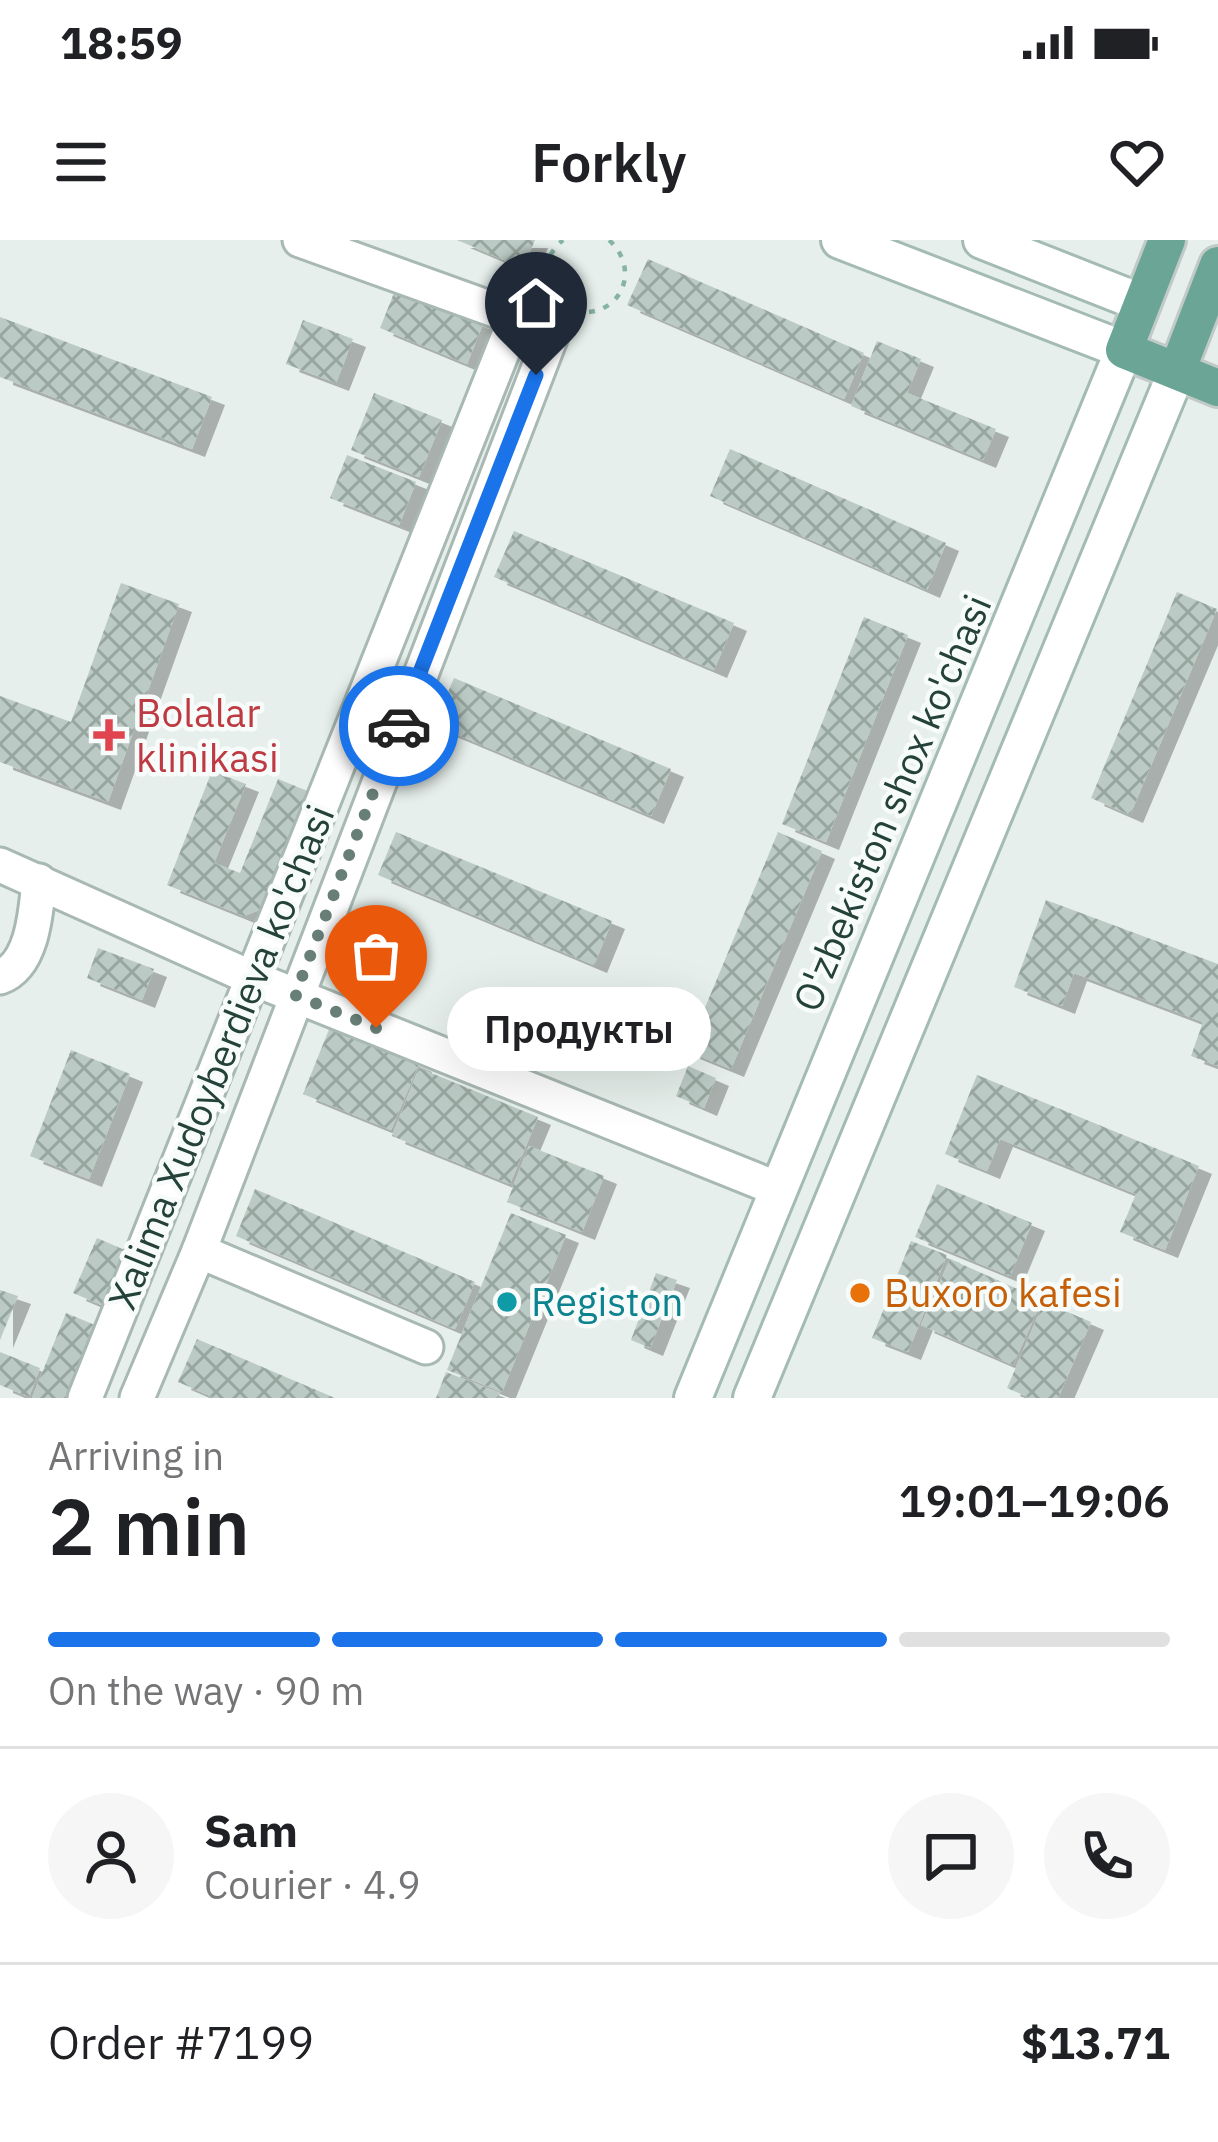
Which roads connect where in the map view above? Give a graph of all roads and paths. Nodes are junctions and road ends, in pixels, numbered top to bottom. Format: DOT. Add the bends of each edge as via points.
graph roads {
  1 [pos="300,240"];
  2 [pos="563,240"];
  3 [pos="609,240"];
  4 [pos="840,240"];
  5 [pos="982,240"];
  6 [pos="1167,240"];
  7 [pos="1218,265"];
  8 [pos="1142,303"];
  9 [pos="517,315"];
  10 [pos="1207,329"];
  11 [pos="1124,350"];
  12 [pos="1177,371"];
  13 [pos="1218,388"];
  14 [pos="1088,440"];
  15 [pos="1138,461"];
  16 [pos="0,865"];
  17 [pos="39,881"];
  18 [pos="0,977"];
  19 [pos="252,978"];
  20 [pos="295,995"];
  21 [pos="778,1189"];
  22 [pos="199,1251"];
  23 [pos="426,1347"];
  24 [pos="86,1398"];
  25 [pos="137,1398"];
  26 [pos="693,1398"];
  27 [pos="752,1398"];
  1 -- 9 [label="street"];
  2 -- 3 [label="path" via="549,258 547,286 565,308 592,313 624,288 625,260"];
  4 -- 11 [label="main road"];
  5 -- 8 [label="main road"];
  6 -- 8 [label="main road, O'zbekiston shox ko'chasi"];
  7 -- 10 [label="main road"];
  8 -- 10 [label="main road"];
  8 -- 11 [label="main road, O'zbekiston shox ko'chasi"];
  9 -- 19 [label="street, Xalima Xudoyberdieva ko'chasi"];
  9 -- 20 [label="street, Xalima Xudoyberdieva ko'chasi" via="553,331"];
  10 -- 12 [label="main road"];
  11 -- 12 [label="main road"];
  11 -- 14 [label="main road, O'zbekiston shox ko'chasi"];
  12 -- 13 [label="main road"];
  12 -- 15 [label="main road"];
  14 -- 15 [label="main road"];
  14 -- 21 [label="main road, O'zbekiston shox ko'chasi"];
  15 -- 27 [label="main road"];
  16 -- 17 [label="street"];
  17 -- 18 [label="street" via="26,948"];
  17 -- 19 [label="street"];
  19 -- 20 [label="street"];
  19 -- 24 [label="street, Xalima Xudoyberdieva ko'chasi"];
  20 -- 21 [label="street"];
  20 -- 22 [label="street, Xalima Xudoyberdieva ko'chasi"];
  21 -- 26 [label="main road, O'zbekiston shox ko'chasi"];
  22 -- 23 [label="street"];
  22 -- 25 [label="street, Xalima Xudoyberdieva ko'chasi"];
}
